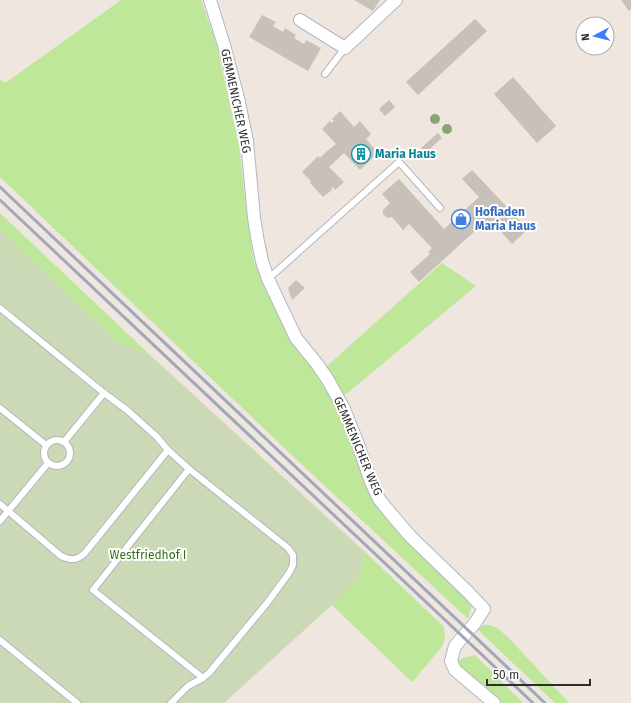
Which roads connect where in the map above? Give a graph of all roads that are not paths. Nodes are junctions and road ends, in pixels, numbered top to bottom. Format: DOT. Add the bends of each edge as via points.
graph roads {
  1 [pos="210,0"];
  2 [pos="396,0"];
  3 [pos="300,20"];
  4 [pos="346,48"];
  5 [pos="325,74"];
  6 [pos="440,208"];
  7 [pos="268,278"];
  8 [pos="0,308"];
  9 [pos="104,393"];
  10 [pos="0,408"];
  11 [pos="64,442"];
  12 [pos="46,445"];
  13 [pos="168,450"];
  14 [pos="48,463"];
  15 [pos="189,469"];
  16 [pos="0,504"];
  17 [pos="9,511"];
  18 [pos="0,521"];
  19 [pos="0,640"];
  20 [pos="203,678"];
  21 [pos="77,703"];
  22 [pos="171,703"];
  23 [pos="494,703"];
  1 -- 7 [label="street, GEMMENICHER WEG" via="232,75 247,141 254,218"];
  2 -- 4 [label="street"];
  3 -- 4 [label="street"];
  4 -- 5 [label="lane"];
  6 -- 7 [label="lane" via="399,162"];
  7 -- 23 [label="street, GEMMENICHER WEG" via="296,338 317,364 344,409 379,499 410,536 484,609 455,646 451,661 455,670"];
  8 -- 9 [label="lane"];
  9 -- 11 [label="lane"];
  9 -- 13 [label="lane" via="157,436"];
  10 -- 12 [label="lane"];
  11 -- 12 [label="lane" via="52,440"];
  11 -- 14 [label="lane" via="69,449 67,461 60,466"];
  12 -- 14 [label="lane" via="44,457"];
  13 -- 15 [label="lane"];
  13 -- 17 [label="lane" via="80,558 74,560 61,556"];
  14 -- 17 [label="lane"];
  15 -- 20 [label="lane" via="288,548 293,555 293,565 289,573"];
  15 -- 20 [label="lane" via="93,590"];
  16 -- 17 [label="lane"];
  17 -- 18 [label="lane"];
  19 -- 21 [label="lane"];
  20 -- 22 [label="lane" via="188,686"];
}
